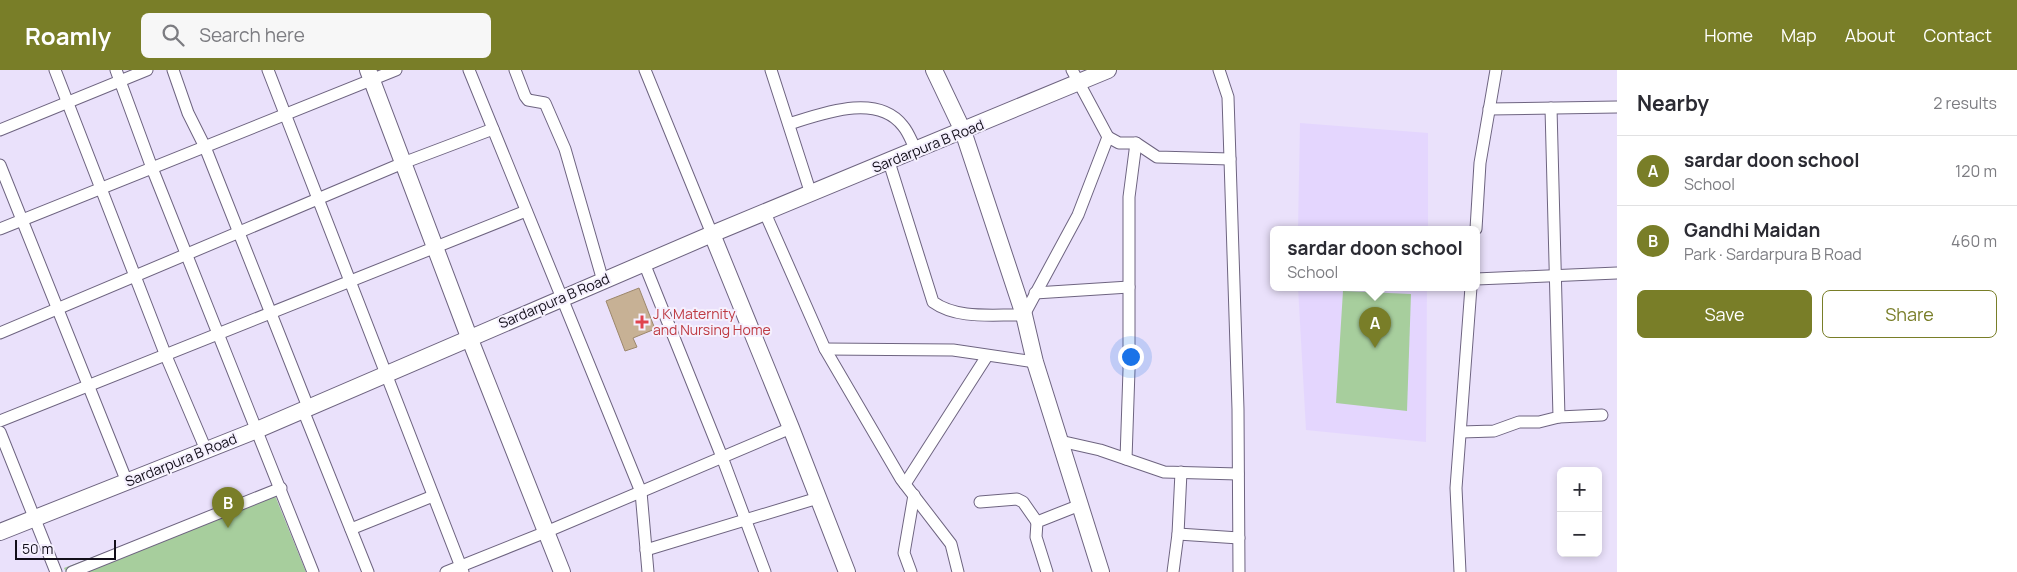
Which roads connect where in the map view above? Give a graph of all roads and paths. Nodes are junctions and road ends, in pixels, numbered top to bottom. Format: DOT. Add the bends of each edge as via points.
graph roads {
  1 [pos="55,70"];
  2 [pos="146,70"];
  3 [pos="173,70"];
  4 [pos="268,70"];
  5 [pos="396,70"];
  6 [pos="469,70"];
  7 [pos="515,70"];
  8 [pos="645,70"];
  9 [pos="771,70"];
  10 [pos="934,70"];
  11 [pos="1108,70"];
  12 [pos="1220,70"];
  13 [pos="1496,70"];
  14 [pos="118,75"];
  15 [pos="370,75"];
  16 [pos="1075,76"];
  17 [pos="68,103"];
  18 [pos="1551,108"];
  19 [pos="1617,108"];
  20 [pos="1490,109"];
  21 [pos="286,115"];
  22 [pos="788,124"];
  23 [pos="493,129"];
  24 [pos="0,130"];
  25 [pos="963,131"];
  26 [pos="1108,137"];
  27 [pos="1136,143"];
  28 [pos="205,147"];
  29 [pos="916,150"];
  30 [pos="1230,159"];
  31 [pos="889,162"];
  32 [pos="403,163"];
  33 [pos="0,165"];
  34 [pos="152,168"];
  35 [pos="102,188"];
  36 [pos="811,194"];
  37 [pos="318,199"];
  38 [pos="526,211"];
  39 [pos="765,213"];
  40 [pos="22,220"];
  41 [pos="1476,226"];
  42 [pos="0,229"];
  43 [pos="238,232"];
  44 [pos="712,234"];
  45 [pos="435,246"];
  46 [pos="186,254"];
  47 [pos="644,263"];
  48 [pos="1617,273"];
  49 [pos="135,276"];
  50 [pos="1555,276"];
  51 [pos="1480,279"];
  52 [pos="349,281"];
  53 [pos="602,281"];
  54 [pos="1129,287"];
  55 [pos="1471,291"];
  56 [pos="1035,293"];
  57 [pos="562,298"];
  58 [pos="58,308"];
  59 [pos="270,314"];
  60 [pos="1024,315"];
  61 [pos="0,332"];
  62 [pos="218,334"];
  63 [pos="469,337"];
  64 [pos="825,349"];
  65 [pos="166,356"];
  66 [pos="987,356"];
  67 [pos="1035,362"];
  68 [pos="384,374"];
  69 [pos="88,386"];
  70 [pos="305,408"];
  71 [pos="1602,416"];
  72 [pos="1559,417"];
  73 [pos="0,421"];
  74 [pos="791,428"];
  75 [pos="257,430"];
  76 [pos="0,432"];
  77 [pos="1461,432"];
  78 [pos="1060,441"];
  79 [pos="206,450"];
  80 [pos="722,457"];
  81 [pos="1126,459"];
  82 [pos="1181,472"];
  83 [pos="1238,474"];
  84 [pos="126,482"];
  85 [pos="906,484"];
  86 [pos="281,488"];
  87 [pos="641,492"];
  88 [pos="914,495"];
  89 [pos="433,496"];
  90 [pos="818,498"];
  91 [pos="980,502"];
  92 [pos="1080,505"];
  93 [pos="34,519"];
  94 [pos="746,521"];
  95 [pos="1036,522"];
  96 [pos="351,529"];
  97 [pos="0,532"];
  98 [pos="546,532"];
  99 [pos="1178,534"];
  100 [pos="1239,538"];
  101 [pos="646,550"];
  102 [pos="462,569"];
  103 [pos="56,572"];
  104 [pos="72,572"];
  105 [pos="313,572"];
  106 [pos="368,572"];
  107 [pos="446,572"];
  108 [pos="562,572"];
  109 [pos="648,572"];
  110 [pos="765,572"];
  111 [pos="847,572"];
  112 [pos="911,572"];
  113 [pos="958,572"];
  114 [pos="1047,572"];
  115 [pos="1101,572"];
  116 [pos="1173,572"];
  117 [pos="1239,572"];
  118 [pos="1460,572"];
  1 -- 17 [label="street"];
  2 -- 14 [label="street"];
  3 -- 28 [label="street" via="188,113"];
  4 -- 21 [label="street"];
  5 -- 15 [label="street"];
  6 -- 23 [label="street"];
  7 -- 53 [label="street" via="525,96 528,100 545,103 558,131"];
  8 -- 44 [label="street"];
  9 -- 22 [label="street"];
  10 -- 25 [label="street"];
  11 -- 16 [label="street, Sardarpura B Road"];
  12 -- 30 [label="street" via="1228,97"];
  13 -- 20 [label="street"];
  14 -- 17 [label="street"];
  14 -- 34 [label="street"];
  15 -- 21 [label="street"];
  15 -- 32 [label="street"];
  16 -- 25 [label="street, Sardarpura B Road"];
  16 -- 26 [label="street"];
  17 -- 24 [label="street"];
  17 -- 35 [label="street"];
  18 -- 19 [label="street"];
  18 -- 20 [label="street"];
  18 -- 50 [label="street"];
  20 -- 41 [label="street" via="1480,163"];
  21 -- 28 [label="street"];
  21 -- 37 [label="street"];
  22 -- 29 [label="street" via="849,108 881,112 903,126"];
  22 -- 36 [label="street"];
  23 -- 32 [label="street"];
  23 -- 38 [label="street"];
  25 -- 29 [label="street, Sardarpura B Road"];
  25 -- 60 [label="street"];
  26 -- 27 [label="street" via="1119,144"];
  26 -- 56 [label="street" via="1078,216"];
  27 -- 30 [label="street" via="1157,157"];
  27 -- 54 [label="street" via="1129,197"];
  28 -- 34 [label="street"];
  28 -- 43 [label="street"];
  29 -- 31 [label="street, Sardarpura B Road"];
  30 -- 83 [label="street"];
  31 -- 36 [label="street, Sardarpura B Road"];
  31 -- 60 [label="street" via="933,302 948,311"];
  32 -- 37 [label="street"];
  32 -- 45 [label="street"];
  33 -- 40 [label="street"];
  34 -- 35 [label="street"];
  34 -- 46 [label="street"];
  35 -- 40 [label="street"];
  35 -- 49 [label="street"];
  36 -- 39 [label="street, Sardarpura B Road"];
  37 -- 43 [label="street"];
  37 -- 52 [label="street"];
  38 -- 45 [label="street"];
  38 -- 57 [label="street"];
  39 -- 44 [label="street, Sardarpura B Road"];
  39 -- 64 [label="street"];
  40 -- 42 [label="street"];
  40 -- 58 [label="street"];
  43 -- 46 [label="street"];
  43 -- 59 [label="street"];
  44 -- 47 [label="street, Sardarpura B Road"];
  44 -- 74 [label="street"];
  45 -- 52 [label="street"];
  45 -- 63 [label="street"];
  46 -- 49 [label="street"];
  46 -- 62 [label="street"];
  47 -- 53 [label="street, Sardarpura B Road"];
  47 -- 80 [label="street"];
  48 -- 50 [label="street"];
  49 -- 58 [label="street"];
  49 -- 65 [label="street"];
  50 -- 51 [label="street"];
  50 -- 72 [label="street"];
  52 -- 59 [label="street"];
  52 -- 68 [label="street"];
  53 -- 57 [label="street, Sardarpura B Road"];
  54 -- 56 [label="street"];
  54 -- 81 [label="street"];
  55 -- 77 [label="street"];
  56 -- 60 [label="street"];
  57 -- 63 [label="street, Sardarpura B Road"];
  57 -- 87 [label="street"];
  58 -- 61 [label="street"];
  58 -- 69 [label="street"];
  59 -- 62 [label="street"];
  59 -- 70 [label="street"];
  60 -- 67 [label="street"];
  62 -- 65 [label="street"];
  62 -- 75 [label="street"];
  63 -- 68 [label="street, Sardarpura B Road"];
  63 -- 98 [label="street"];
  64 -- 66 [label="street" via="953,350"];
  64 -- 85 [label="street"];
  65 -- 69 [label="street"];
  65 -- 79 [label="street"];
  66 -- 67 [label="street"];
  66 -- 85 [label="street"];
  67 -- 78 [label="street"];
  68 -- 70 [label="street, Sardarpura B Road"];
  68 -- 89 [label="street"];
  69 -- 73 [label="street"];
  69 -- 84 [label="street"];
  70 -- 75 [label="street, Sardarpura B Road"];
  70 -- 96 [label="street"];
  71 -- 72 [label="street"];
  72 -- 77 [label="street" via="1519,422 1494,431"];
  74 -- 80 [label="street"];
  74 -- 90 [label="street"];
  75 -- 79 [label="street, Sardarpura B Road"];
  75 -- 86 [label="street"];
  76 -- 93 [label="street"];
  77 -- 118 [label="street" via="1456,488"];
  78 -- 81 [label="street"];
  78 -- 92 [label="street"];
  79 -- 84 [label="street, Sardarpura B Road"];
  80 -- 87 [label="street"];
  80 -- 94 [label="street"];
  81 -- 82 [label="street" via="1155,470"];
  82 -- 83 [label="street"];
  82 -- 99 [label="street"];
  83 -- 100 [label="street"];
  84 -- 93 [label="street, Sardarpura B Road"];
  85 -- 88 [label="street"];
  86 -- 104 [label="street"];
  86 -- 105 [label="street"];
  87 -- 98 [label="street"];
  87 -- 101 [label="street"];
  88 -- 112 [label="street" via="904,553"];
  88 -- 113 [label="street" via="950,544"];
  89 -- 96 [label="street"];
  89 -- 102 [label="street"];
  90 -- 94 [label="street"];
  90 -- 111 [label="street"];
  91 -- 95 [label="street" via="1018,499"];
  92 -- 95 [label="street"];
  92 -- 115 [label="street"];
  93 -- 97 [label="street, Sardarpura B Road"];
  93 -- 103 [label="street"];
  94 -- 101 [label="street"];
  94 -- 110 [label="street"];
  95 -- 114 [label="street" via="1036,537"];
  96 -- 106 [label="street"];
  98 -- 102 [label="street"];
  98 -- 108 [label="street"];
  99 -- 100 [label="street"];
  99 -- 116 [label="street"];
  100 -- 117 [label="street"];
  101 -- 109 [label="street"];
  102 -- 107 [label="street"];
}
